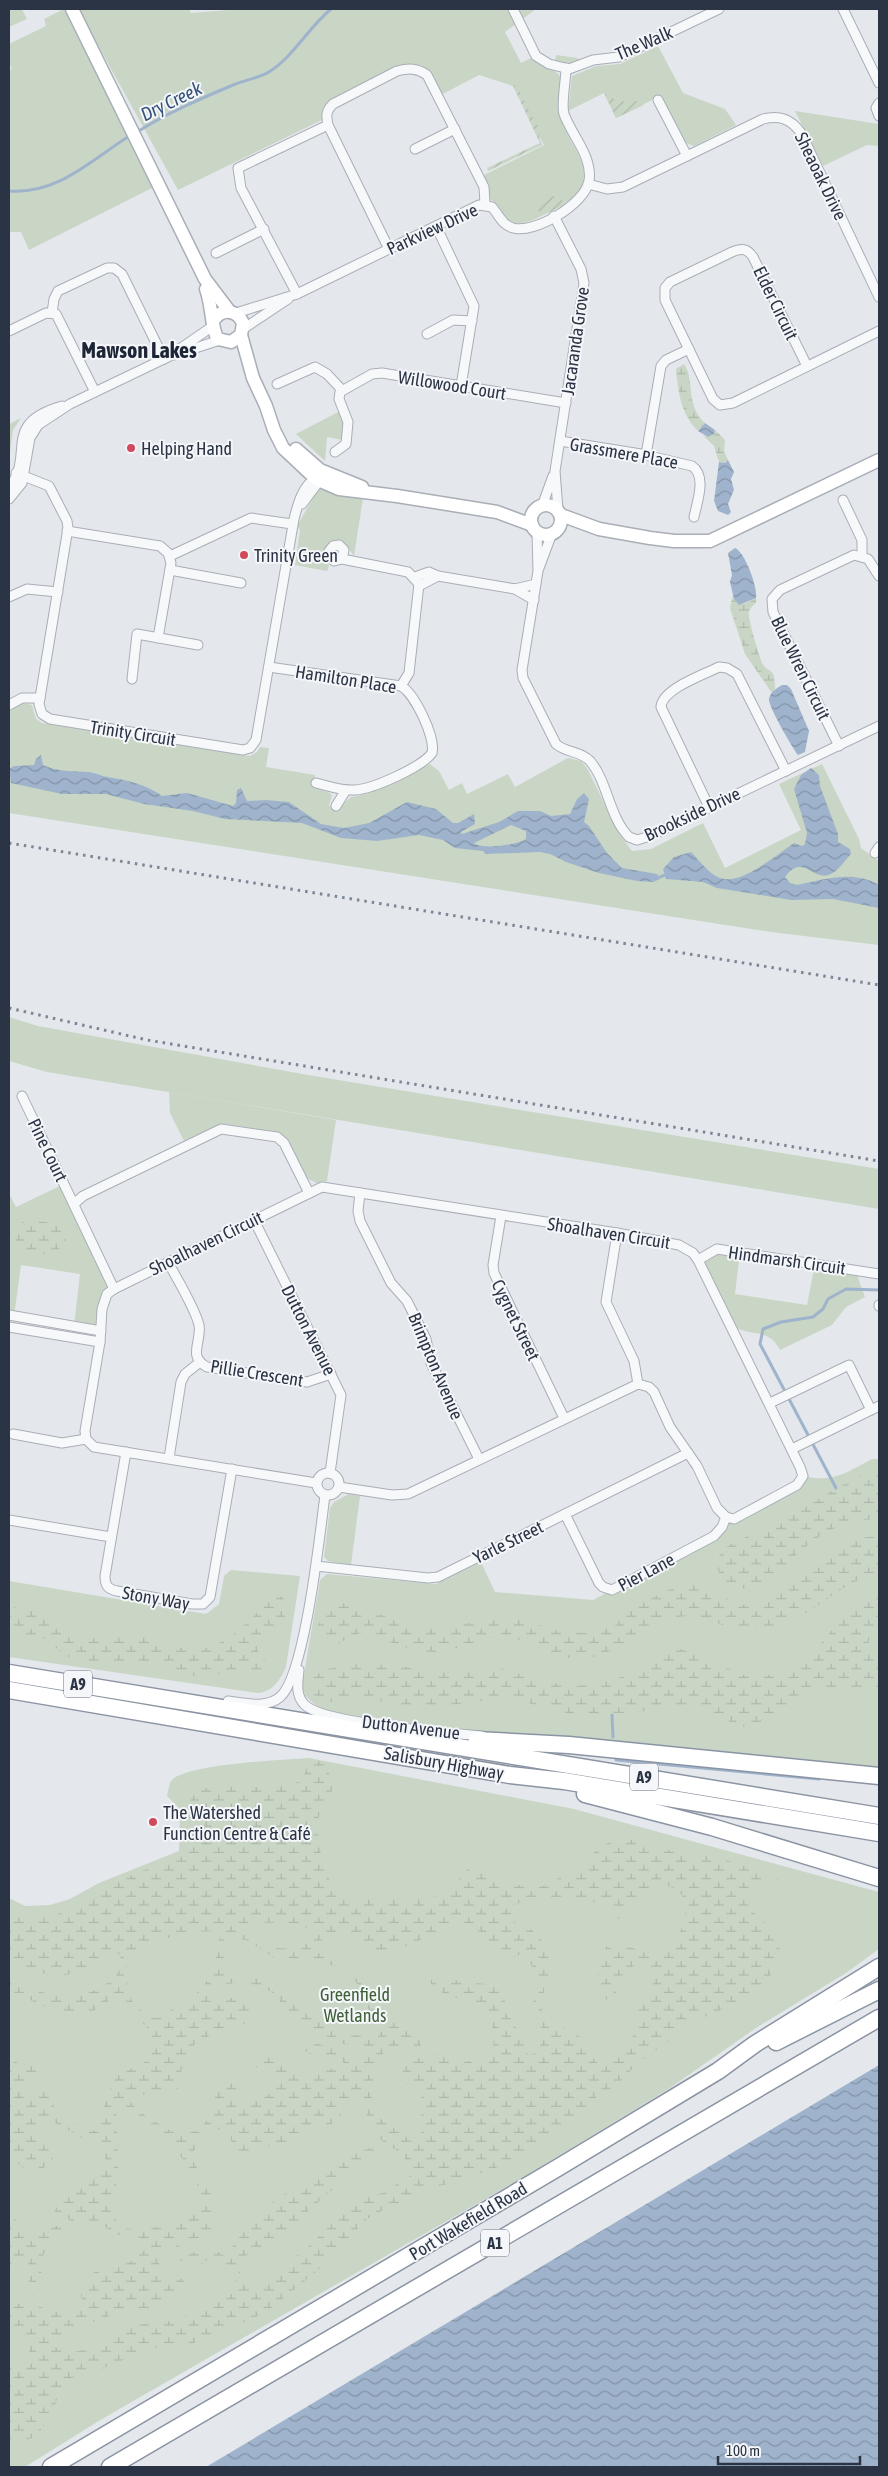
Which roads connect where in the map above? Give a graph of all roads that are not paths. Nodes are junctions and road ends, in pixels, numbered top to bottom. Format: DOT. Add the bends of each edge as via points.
graph roads {
  1 [pos="72,9"];
  2 [pos="513,9"];
  3 [pos="719,9"];
  4 [pos="843,9"];
  5 [pos="566,68"];
  6 [pos="879,82"];
  7 [pos="658,100"];
  8 [pos="879,103"];
  9 [pos="879,116"];
  10 [pos="328,125"];
  11 [pos="455,129"];
  12 [pos="415,149"];
  13 [pos="687,156"];
  14 [pos="588,184"];
  15 [pos="485,204"];
  16 [pos="554,216"];
  17 [pos="436,226"];
  18 [pos="264,229"];
  19 [pos="389,249"];
  20 [pos="216,253"];
  21 [pos="205,279"];
  22 [pos="294,295"];
  23 [pos="879,297"];
  24 [pos="52,312"];
  25 [pos="233,312"];
  26 [pos="472,321"];
  27 [pos="213,323"];
  28 [pos="9,331"];
  29 [pos="879,331"];
  30 [pos="242,332"];
  31 [pos="426,334"];
  32 [pos="223,341"];
  33 [pos="689,349"];
  34 [pos="166,358"];
  35 [pos="807,366"];
  36 [pos="253,378"];
  37 [pos="277,384"];
  38 [pos="461,386"];
  39 [pos="342,390"];
  40 [pos="96,392"];
  41 [pos="566,403"];
  42 [pos="560,441"];
  43 [pos="335,452"];
  44 [pos="646,455"];
  45 [pos="879,460"];
  46 [pos="555,471"];
  47 [pos="20,474"];
  48 [pos="318,474"];
  49 [pos="9,488"];
  50 [pos="9,498"];
  51 [pos="842,500"];
  52 [pos="538,509"];
  53 [pos="497,512"];
  54 [pos="559,513"];
  55 [pos="694,517"];
  56 [pos="292,524"];
  57 [pos="534,529"];
  58 [pos="599,529"];
  59 [pos="67,532"];
  60 [pos="555,532"];
  61 [pos="170,556"];
  62 [pos="862,556"];
  63 [pos="342,559"];
  64 [pos="170,570"];
  65 [pos="538,571"];
  66 [pos="438,576"];
  67 [pos="879,576"];
  68 [pos="414,577"];
  69 [pos="241,583"];
  70 [pos="536,584"];
  71 [pos="419,586"];
  72 [pos="515,589"];
  73 [pos="58,592"];
  74 [pos="9,597"];
  75 [pos="534,600"];
  76 [pos="158,638"];
  77 [pos="198,645"];
  78 [pos="268,667"];
  79 [pos="132,679"];
  80 [pos="401,686"];
  81 [pos="40,698"];
  82 [pos="9,705"];
  83 [pos="879,726"];
  84 [pos="839,746"];
  85 [pos="786,771"];
  86 [pos="316,783"];
  87 [pos="346,790"];
  88 [pos="336,806"];
  89 [pos="709,807"];
  90 [pos="22,1096"];
  91 [pos="309,1193"];
  92 [pos="360,1193"];
  93 [pos="75,1203"];
  94 [pos="501,1216"];
  95 [pos="254,1220"];
  96 [pos="617,1233"];
  97 [pos="698,1260"];
  98 [pos="168,1262"];
  99 [pos="879,1274"];
  100 [pos="114,1289"];
  101 [pos="9,1315"];
  102 [pos="9,1327"];
  103 [pos="101,1331"];
  104 [pos="100,1342"];
  105 [pos="200,1362"];
  106 [pos="331,1374"];
  107 [pos="638,1384"];
  108 [pos="770,1403"];
  109 [pos="875,1408"];
  110 [pos="564,1418"];
  111 [pos="13,1434"];
  112 [pos="86,1439"];
  113 [pos="792,1448"];
  114 [pos="126,1452"];
  115 [pos="688,1453"];
  116 [pos="169,1458"];
  117 [pos="479,1460"];
  118 [pos="232,1469"];
  119 [pos="330,1474"];
  120 [pos="316,1483"];
  121 [pos="339,1487"];
  122 [pos="325,1495"];
  123 [pos="565,1514"];
  124 [pos="726,1517"];
  125 [pos="9,1520"];
  126 [pos="111,1537"];
  127 [pos="316,1566"];
  128 [pos="299,1658"];
  129 [pos="9,1673"];
  130 [pos="9,1690"];
  131 [pos="147,1695"];
  132 [pos="143,1712"];
  133 [pos="410,1738"];
  134 [pos="569,1745"];
  135 [pos="510,1775"];
  136 [pos="879,1776"];
  137 [pos="879,1816"];
  138 [pos="879,1833"];
  139 [pos="879,1878"];
  140 [pos="879,1967"];
  141 [pos="879,1990"];
  142 [pos="879,2018"];
  143 [pos="718,2071"];
  144 [pos="51,2467"];
  145 [pos="110,2467"];
  1 -- 21 [label="street"];
  2 -- 5 [label="street" via="536,56 548,64"];
  3 -- 5 [label="street, The Walk" via="619,57"];
  4 -- 6 [label="street"];
  5 -- 14 [label="street" via="564,112 587,161"];
  7 -- 13 [label="street"];
  8 -- 9 [label="street" via="876,108"];
  10 -- 11 [label="street" via="327,110 333,104 406,69 418,69 427,75"];
  10 -- 18 [label="street" via="238,168 241,188"];
  10 -- 19 [label="street"];
  11 -- 12 [label="street"];
  11 -- 15 [label="street" via="484,187"];
  13 -- 14 [label="street, Sheaoak Drive" via="623,187 607,189"];
  13 -- 23 [label="street, Sheaoak Drive" via="762,119 773,117 794,123"];
  14 -- 16 [label="street, Parkview Drive" via="577,203"];
  15 -- 16 [label="street, Parkview Drive" via="492,207 503,222 519,229 530,228"];
  15 -- 17 [label="street, Parkview Drive"];
  16 -- 41 [label="street, Jacaranda Grove" via="581,269 584,283"];
  17 -- 19 [label="street, Parkview Drive"];
  17 -- 26 [label="street" via="472,302"];
  18 -- 20 [label="street"];
  18 -- 22 [label="street"];
  19 -- 22 [label="street, Parkview Drive"];
  21 -- 25 [label="street"];
  21 -- 27 [label="street"];
  22 -- 25 [label="street, Parkview Drive"];
  22 -- 30 [label="street, Parkview Drive"];
  24 -- 28 [label="street"];
  24 -- 34 [label="street" via="58,292 107,268 114,268 122,274"];
  24 -- 40 [label="street" via="59,318"];
  25 -- 27 [label="street" via="221,313"];
  25 -- 30 [label="street" via="242,320"];
  26 -- 31 [label="street" via="453,320"];
  26 -- 38 [label="street"];
  27 -- 32 [label="street" via="214,334"];
  27 -- 34 [label="street"];
  29 -- 35 [label="street, Elder Circuit"];
  30 -- 32 [label="street" via="236,341"];
  30 -- 36 [label="street"];
  32 -- 34 [label="street"];
  32 -- 36 [label="street"];
  33 -- 35 [label="street, Elder Circuit" via="713,399 720,405 733,403"];
  33 -- 35 [label="street, Elder Circuit" via="665,300 665,288 670,282 742,249 753,257"];
  33 -- 44 [label="street" via="666,360 661,366"];
  34 -- 40 [label="street"];
  36 -- 48 [label="street" via="266,406 290,443"];
  37 -- 39 [label="street" via="315,367"];
  38 -- 39 [label="street, Willowood Court" via="376,373"];
  38 -- 41 [label="street, Willowood Court"];
  39 -- 43 [label="street" via="339,399 348,422 346,444"];
  40 -- 47 [label="street" via="38,415 27,424 22,436"];
  41 -- 42 [label="street, Jacaranda Grove"];
  42 -- 44 [label="street, Grassmere Place"];
  42 -- 46 [label="street, Jacaranda Grove"];
  44 -- 55 [label="street, Grassmere Place" via="698,470 700,478"];
  45 -- 58 [label="street" via="710,541 674,541"];
  46 -- 52 [label="street, Jacaranda Grove"];
  46 -- 54 [label="street, Jacaranda Grove"];
  47 -- 49 [label="street"];
  47 -- 50 [label="street" via="17,490"];
  47 -- 59 [label="street" via="49,486 66,521"];
  48 -- 53 [label="street" via="397,496"];
  48 -- 56 [label="street, Trinity Circuit" via="317,484 298,508"];
  51 -- 62 [label="street" via="862,540"];
  52 -- 53 [label="street"];
  52 -- 54 [label="street" via="550,505"];
  52 -- 57 [label="street"];
  53 -- 57 [label="street"];
  54 -- 58 [label="street"];
  54 -- 60 [label="street"];
  56 -- 61 [label="street" via="251,518"];
  56 -- 78 [label="street, Trinity Circuit"];
  57 -- 60 [label="street"];
  57 -- 65 [label="street, Brookside Drive"];
  58 -- 60 [label="street"];
  59 -- 61 [label="street" via="160,546"];
  59 -- 73 [label="street"];
  60 -- 65 [label="street, Brookside Drive"];
  61 -- 64 [label="street"];
  62 -- 67 [label="street" via="873,564"];
  62 -- 84 [label="street, Blue Wren Circuit" via="848,556 780,590 772,600 774,615"];
  63 -- 68 [label="street" via="408,572"];
  64 -- 69 [label="street"];
  64 -- 76 [label="street"];
  65 -- 70 [label="street, Brookside Drive"];
  66 -- 68 [label="street" via="429,572"];
  66 -- 71 [label="street"];
  66 -- 72 [label="street"];
  68 -- 71 [label="street"];
  70 -- 72 [label="street"];
  70 -- 75 [label="street, Brookside Drive"];
  71 -- 80 [label="street" via="409,673"];
  72 -- 75 [label="street"];
  73 -- 74 [label="street" via="28,590"];
  73 -- 81 [label="street"];
  75 -- 89 [label="street, Brookside Drive" via="523,678 556,744 563,750 582,756 592,765 626,834 642,839"];
  76 -- 77 [label="street"];
  76 -- 79 [label="street" via="137,634"];
  78 -- 80 [label="street, Hamilton Place"];
  78 -- 81 [label="street, Trinity Circuit" via="256,740 250,748 243,750 48,719 39,709"];
  80 -- 87 [label="street, Hamilton Place" via="412,696 433,740 432,753 424,762 368,788"];
  81 -- 82 [label="street" via="22,698"];
  83 -- 84 [label="street, Brookside Drive"];
  84 -- 85 [label="street, Brookside Drive"];
  85 -- 89 [label="street, Brookside Drive"];
  85 -- 89 [label="street" via="736,674 719,667 668,693 661,702"];
  86 -- 87 [label="street, Hamilton Place"];
  87 -- 88 [label="street"];
  90 -- 93 [label="street, Pine Court"];
  91 -- 92 [label="street, Shoalhaven Circuit" via="322,1187"];
  91 -- 93 [label="street" via="278,1137 221,1129 83,1196"];
  91 -- 95 [label="street, Shoalhaven Circuit"];
  92 -- 94 [label="street, Shoalhaven Circuit"];
  92 -- 117 [label="street, Brimpton Avenue" via="360,1221 391,1282 407,1301 426,1339 430,1363"];
  93 -- 100 [label="street, Pine Court" via="74,1207"];
  94 -- 96 [label="street, Shoalhaven Circuit"];
  94 -- 110 [label="street, Cygnet Street" via="494,1273"];
  95 -- 98 [label="street, Shoalhaven Circuit"];
  95 -- 106 [label="street, Dutton Avenue"];
  96 -- 97 [label="street, Shoalhaven Circuit" via="679,1245"];
  96 -- 107 [label="street" via="606,1302 634,1361"];
  97 -- 99 [label="street, Hindmarsh Circuit" via="717,1250"];
  97 -- 108 [label="street, Shoalhaven Circuit"];
  98 -- 100 [label="street, Shoalhaven Circuit"];
  98 -- 105 [label="street, Pillie Crescent" via="199,1326 196,1353"];
  100 -- 103 [label="street" via="107,1294 102,1308"];
  101 -- 103 [label="street"];
  102 -- 104 [label="street"];
  103 -- 104 [label="street"];
  104 -- 112 [label="street"];
  105 -- 106 [label="street, Pillie Crescent" via="207,1367 307,1382"];
  105 -- 116 [label="street" via="185,1374 181,1382"];
  106 -- 119 [label="street, Dutton Avenue" via="341,1395"];
  107 -- 110 [label="street"];
  107 -- 115 [label="street" via="654,1392 670,1427"];
  108 -- 109 [label="street" via="849,1365"];
  108 -- 113 [label="street, Shoalhaven Circuit"];
  109 -- 113 [label="street"];
  110 -- 117 [label="street"];
  111 -- 112 [label="street" via="62,1443"];
  112 -- 114 [label="street" via="94,1447"];
  113 -- 124 [label="street, Shoalhaven Circuit" via="802,1476 797,1485 734,1519"];
  114 -- 116 [label="street"];
  114 -- 126 [label="street, Stony Way"];
  115 -- 123 [label="street, Yarle Street"];
  115 -- 124 [label="street" via="717,1508"];
  116 -- 118 [label="street"];
  117 -- 121 [label="street" via="403,1495"];
  118 -- 120 [label="street"];
  118 -- 126 [label="street, Stony Way" via="212,1592 206,1603 192,1604 109,1588 105,1584 105,1576"];
  119 -- 120 [label="street" via="320,1476"];
  119 -- 121 [label="street" via="336,1477"];
  120 -- 122 [label="street"];
  121 -- 122 [label="street" via="332,1495"];
  122 -- 127 [label="street, Dutton Avenue"];
  123 -- 124 [label="street, Pier Lane" via="599,1583 603,1588 612,1590 714,1536"];
  123 -- 127 [label="street, Yarle Street" via="438,1577"];
  125 -- 126 [label="street"];
  127 -- 128 [label="street, Dutton Avenue"];
  128 -- 131 [label="street, Dutton Avenue" via="288,1688 280,1697 263,1704 173,1694"];
  128 -- 134 [label="street, Dutton Avenue" via="299,1695 310,1709 322,1713 416,1729"];
  129 -- 131 [label="highway, Salisbury Highway / A9"];
  130 -- 132 [label="highway, Salisbury Highway / A9"];
  131 -- 132 [label="highway"];
  131 -- 133 [label="highway, Salisbury Highway / A9"];
  132 -- 135 [label="highway, Salisbury Highway / A9"];
  133 -- 134 [label="highway"];
  133 -- 137 [label="highway, Salisbury Highway / A9"];
  134 -- 136 [label="highway"];
  135 -- 138 [label="highway, Salisbury Highway / A9"];
  135 -- 139 [label="highway" via="712,1827"];
  140 -- 143 [label="highway, Port Wakefield Road / A1" via="755,2044"];
  141 -- 143 [label="highway"];
  142 -- 145 [label="highway, Port Wakefield Road / A1"];
  143 -- 144 [label="highway, Port Wakefield Road / A1"];
}
